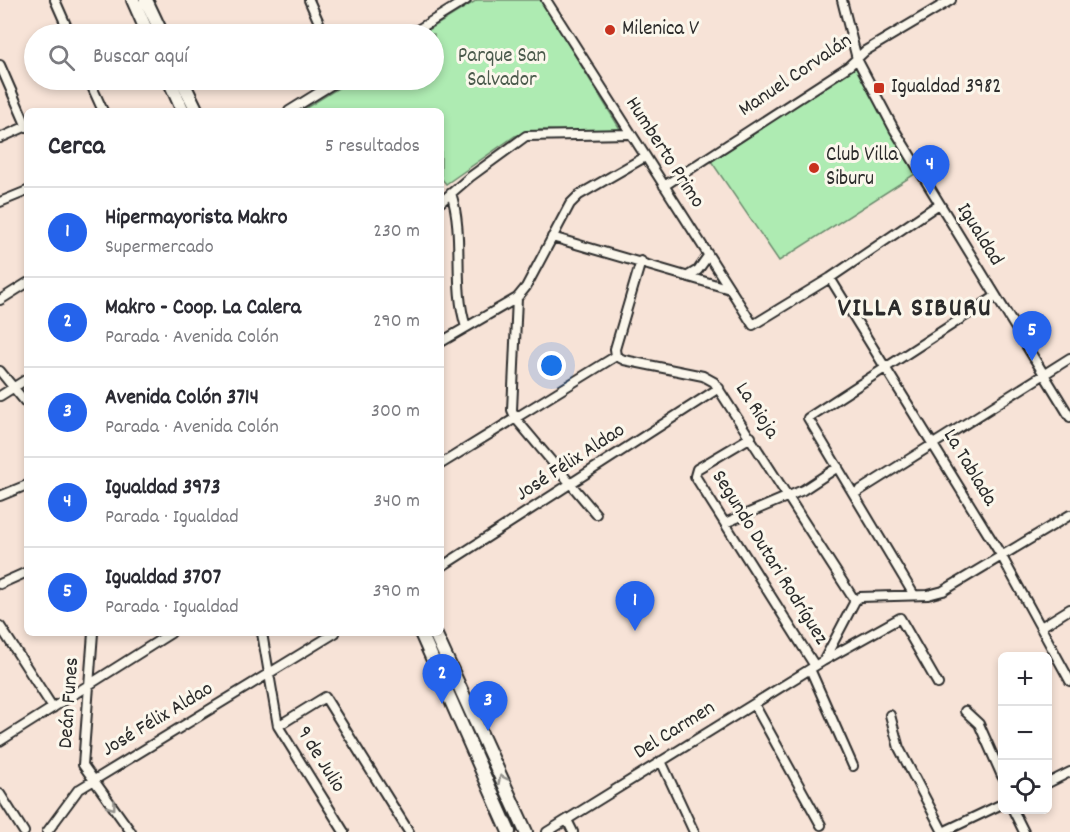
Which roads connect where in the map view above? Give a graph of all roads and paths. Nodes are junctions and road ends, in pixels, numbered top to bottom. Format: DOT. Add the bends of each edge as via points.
graph roads {
  1 [pos="55,0"];
  2 [pos="133,0"];
  3 [pos="146,0"];
  4 [pos="309,0"];
  5 [pos="464,0"];
  6 [pos="546,0"];
  7 [pos="842,0"];
  8 [pos="951,0"];
  9 [pos="66,24"];
  10 [pos="144,24"];
  11 [pos="157,24"];
  12 [pos="320,24"];
  13 [pos="427,24"];
  14 [pos="857,59"];
  15 [pos="1,70"];
  16 [pos="94,90"];
  17 [pos="174,90"];
  18 [pos="187,90"];
  19 [pos="323,90"];
  20 [pos="102,108"];
  21 [pos="182,108"];
  22 [pos="196,108"];
  23 [pos="295,108"];
  24 [pos="24,120"];
  25 [pos="24,128"];
  26 [pos="629,134"];
  27 [pos="0,138"];
  28 [pos="645,157"];
  29 [pos="664,186"];
  30 [pos="24,192"];
  31 [pos="451,193"];
  32 [pos="444,199"];
  33 [pos="0,202"];
  34 [pos="939,204"];
  35 [pos="552,237"];
  36 [pos="708,256"];
  37 [pos="641,261"];
  38 [pos="688,276"];
  39 [pos="830,278"];
  40 [pos="24,285"];
  41 [pos="730,289"];
  42 [pos="996,296"];
  43 [pos="517,298"];
  44 [pos="0,300"];
  45 [pos="466,327"];
  46 [pos="444,340"];
  47 [pos="615,356"];
  48 [pos="1070,358"];
  49 [pos="886,369"];
  50 [pos="0,371"];
  51 [pos="1043,374"];
  52 [pos="24,381"];
  53 [pos="14,387"];
  54 [pos="719,388"];
  55 [pos="0,396"];
  56 [pos="24,400"];
  57 [pos="1070,417"];
  58 [pos="516,419"];
  59 [pos="752,436"];
  60 [pos="933,444"];
  61 [pos="444,462"];
  62 [pos="838,467"];
  63 [pos="574,483"];
  64 [pos="24,486"];
  65 [pos="854,494"];
  66 [pos="0,496"];
  67 [pos="790,496"];
  68 [pos="596,514"];
  69 [pos="1070,515"];
  70 [pos="725,523"];
  71 [pos="1001,555"];
  72 [pos="444,565"];
  73 [pos="24,573"];
  74 [pos="0,584"];
  75 [pos="914,595"];
  76 [pos="855,601"];
  77 [pos="1070,609"];
  78 [pos="0,626"];
  79 [pos="1041,627"];
  80 [pos="93,636"];
  81 [pos="166,636"];
  82 [pos="263,636"];
  83 [pos="330,636"];
  84 [pos="422,636"];
  85 [pos="436,636"];
  86 [pos="816,666"];
  87 [pos="269,674"];
  88 [pos="1069,675"];
  89 [pos="90,684"];
  90 [pos="938,684"];
  91 [pos="754,704"];
  92 [pos="53,708"];
  93 [pos="965,711"];
  94 [pos="890,715"];
  95 [pos="278,726"];
  96 [pos="0,741"];
  97 [pos="661,761"];
  98 [pos="853,765"];
  99 [pos="998,767"];
  100 [pos="1070,772"];
  101 [pos="92,781"];
  102 [pos="1052,781"];
  103 [pos="0,794"];
  104 [pos="998,806"];
  105 [pos="1015,814"];
  106 [pos="567,820"];
  107 [pos="821,825"];
  108 [pos="24,832"];
  109 [pos="46,832"];
  110 [pos="131,832"];
  111 [pos="344,832"];
  112 [pos="408,832"];
  113 [pos="510,832"];
  114 [pos="526,832"];
  115 [pos="547,832"];
  116 [pos="573,832"];
  117 [pos="694,832"];
  118 [pos="943,832"];
  119 [pos="1024,832"];
  1 -- 9 [label="street"];
  2 -- 10 [label="main road"];
  3 -- 11 [label="main road"];
  4 -- 12 [label="street"];
  5 -- 13 [label="street"];
  6 -- 26 [label="street, Humberto Primo"];
  7 -- 14 [label="street, Igualdad"];
  8 -- 14 [label="street, Manuel Corvalán"];
  14 -- 29 [label="street, Manuel Corvalán"];
  14 -- 34 [label="street, Igualdad"];
  15 -- 24 [label="street"];
  16 -- 20 [label="street"];
  17 -- 21 [label="main road"];
  18 -- 22 [label="main road"];
  19 -- 23 [label="street"];
  25 -- 27 [label="street"];
  26 -- 28 [label="street, Humberto Primo"];
  26 -- 31 [label="street" via="526,136"];
  28 -- 29 [label="street, Humberto Primo"];
  28 -- 35 [label="street" via="575,199"];
  29 -- 36 [label="street, Humberto Primo"];
  30 -- 33 [label="street"];
  31 -- 32 [label="street"];
  31 -- 45 [label="street" via="456,210 461,310"];
  34 -- 39 [label="street"];
  34 -- 42 [label="street, Igualdad"];
  35 -- 37 [label="street"];
  35 -- 43 [label="street"];
  36 -- 38 [label="street"];
  36 -- 41 [label="street, Humberto Primo"];
  37 -- 38 [label="street"];
  37 -- 47 [label="street"];
  38 -- 41 [label="street"];
  39 -- 41 [label="street, Humberto Primo" via="753,325"];
  39 -- 49 [label="street, La Tablada"];
  40 -- 44 [label="street"];
  42 -- 49 [label="street"];
  42 -- 51 [label="street, Igualdad"];
  43 -- 45 [label="street"];
  43 -- 58 [label="street" via="511,404"];
  45 -- 46 [label="street"];
  47 -- 54 [label="street, La Rioja" via="703,376"];
  47 -- 58 [label="street"];
  48 -- 51 [label="street"];
  49 -- 60 [label="street, La Tablada"];
  49 -- 62 [label="street" via="808,418"];
  50 -- 53 [label="street"];
  51 -- 57 [label="street, Igualdad"];
  51 -- 60 [label="street"];
  52 -- 53 [label="street"];
  53 -- 55 [label="street"];
  53 -- 56 [label="street"];
  54 -- 59 [label="street, La Rioja"];
  54 -- 63 [label="street, José Félix Aldao"];
  58 -- 61 [label="street"];
  58 -- 63 [label="street"];
  59 -- 67 [label="street, La Rioja"];
  59 -- 70 [label="street, Segundo Dutari Rodríguez" via="697,469 694,476"];
  60 -- 65 [label="street"];
  60 -- 71 [label="street, La Tablada"];
  62 -- 65 [label="street"];
  62 -- 67 [label="street"];
  63 -- 68 [label="street"];
  63 -- 72 [label="street, José Félix Aldao"];
  64 -- 66 [label="street"];
  65 -- 75 [label="street"];
  67 -- 70 [label="street"];
  67 -- 76 [label="street, La Rioja"];
  69 -- 71 [label="street"];
  70 -- 86 [label="street, Segundo Dutari Rodríguez"];
  71 -- 75 [label="street" via="943,591"];
  71 -- 79 [label="street, La Tablada"];
  73 -- 74 [label="street"];
  75 -- 76 [label="street" via="866,595"];
  76 -- 86 [label="street, Del Carmen"];
  77 -- 79 [label="street"];
  78 -- 92 [label="street"];
  79 -- 88 [label="street, La Tablada"];
  80 -- 89 [label="street, Deán Funes"];
  81 -- 89 [label="street"];
  82 -- 87 [label="street, 9 de Julio"];
  83 -- 87 [label="street, José Félix Aldao"];
  84 -- 113 [label="main road"];
  114 -- 85 [label="main road, one-way"];
  86 -- 90 [label="street, Del Carmen" via="900,618"];
  86 -- 91 [label="street, Del Carmen"];
  86 -- 98 [label="street"];
  87 -- 95 [label="street, 9 de Julio"];
  87 -- 101 [label="street, José Félix Aldao"];
  89 -- 92 [label="street"];
  89 -- 101 [label="street, Deán Funes" via="83,765"];
  91 -- 97 [label="street, Del Carmen"];
  91 -- 107 [label="street"];
  92 -- 96 [label="street"];
  93 -- 99 [label="street" via="979,724"];
  94 -- 118 [label="street" via="899,748"];
  95 -- 111 [label="street, 9 de Julio"];
  95 -- 112 [label="street" via="325,698"];
  97 -- 106 [label="street, Del Carmen"];
  97 -- 117 [label="street"];
  100 -- 102 [label="street"];
  101 -- 109 [label="street, José Félix Aldao" via="78,790"];
  101 -- 110 [label="street, Deán Funes, one-way"];
  103 -- 108 [label="street"];
  104 -- 118 [label="street"];
  105 -- 119 [label="street"];
  106 -- 115 [label="street, Del Carmen"];
  106 -- 116 [label="street"];
}
